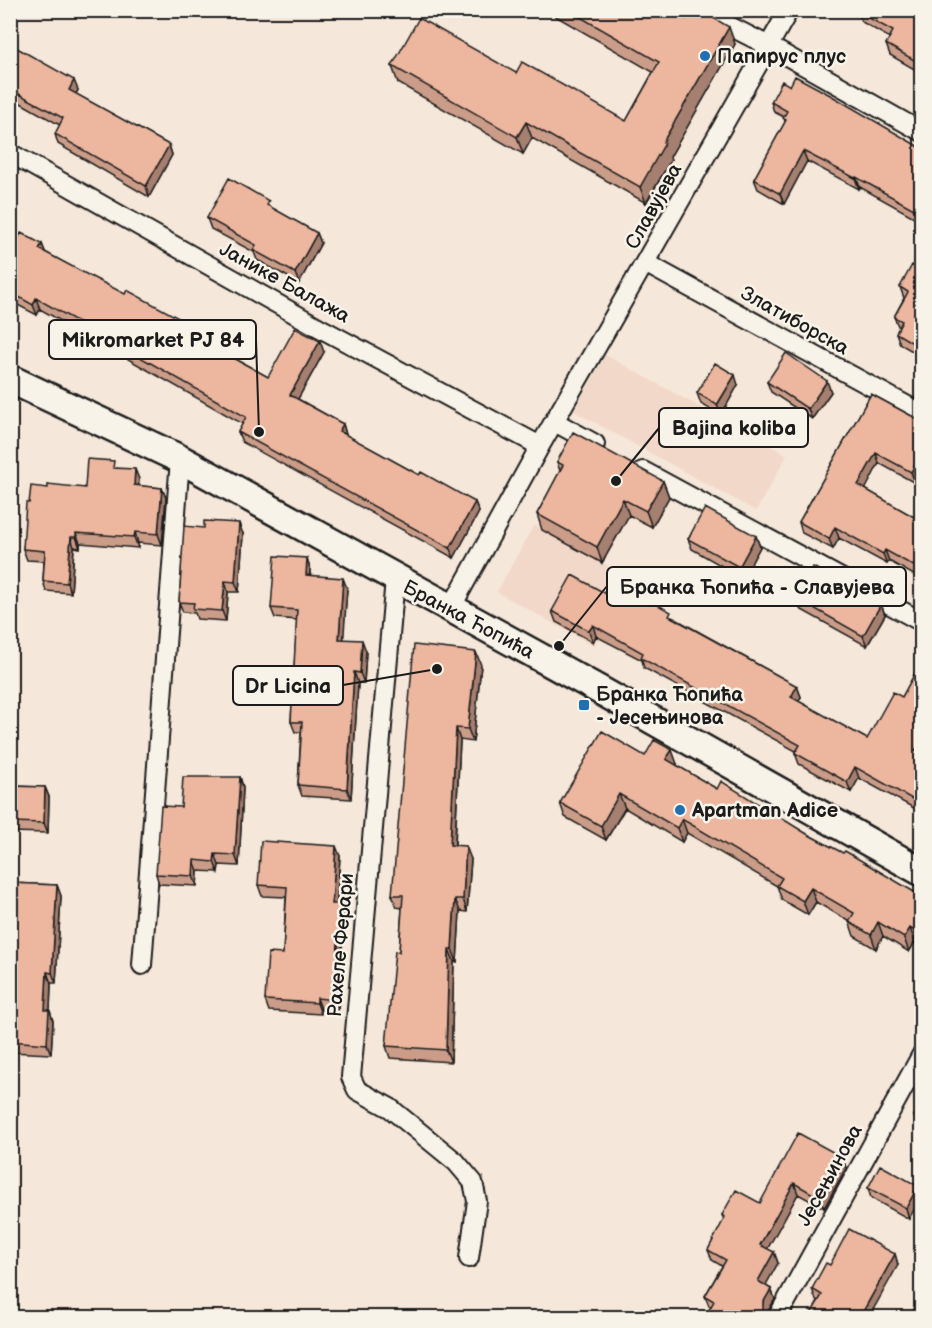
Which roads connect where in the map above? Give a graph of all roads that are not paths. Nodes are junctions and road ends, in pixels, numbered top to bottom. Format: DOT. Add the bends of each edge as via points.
graph roads {
  1 [pos="698,10"];
  2 [pos="789,10"];
  3 [pos="769,46"];
  4 [pos="921,132"];
  5 [pos="10,153"];
  6 [pos="646,264"];
  7 [pos="10,379"];
  8 [pos="921,414"];
  9 [pos="555,422"];
  10 [pos="540,446"];
  11 [pos="607,451"];
  12 [pos="180,459"];
  13 [pos="628,462"];
  14 [pos="395,579"];
  15 [pos="451,608"];
  16 [pos="921,622"];
  17 [pos="921,872"];
  18 [pos="142,965"];
  19 [pos="921,1054"];
  20 [pos="469,1258"];
  21 [pos="777,1317"];
  1 -- 3 [label="street"];
  2 -- 3 [label="street, Славујева"];
  3 -- 4 [label="street"];
  3 -- 6 [label="street, Славујева"];
  5 -- 10 [label="street, Јанике Балажа"];
  6 -- 8 [label="street, Златиборска"];
  6 -- 9 [label="street, Славујева"];
  7 -- 12 [label="street, Бранка Ћопића"];
  9 -- 10 [label="street, Славујева"];
  9 -- 11 [label="street"];
  10 -- 15 [label="street, Славујева"];
  12 -- 14 [label="street, Бранка Ћопића"];
  12 -- 18 [label="street"];
  13 -- 16 [label="street"];
  14 -- 15 [label="street, Бранка Ћопића"];
  14 -- 20 [label="street, Рахеле Ферари" via="351,1077 357,1090 390,1108 456,1162 473,1182 477,1201"];
  15 -- 17 [label="street, Бранка Ћопића"];
  19 -- 21 [label="street, Јесењинова"];
}
